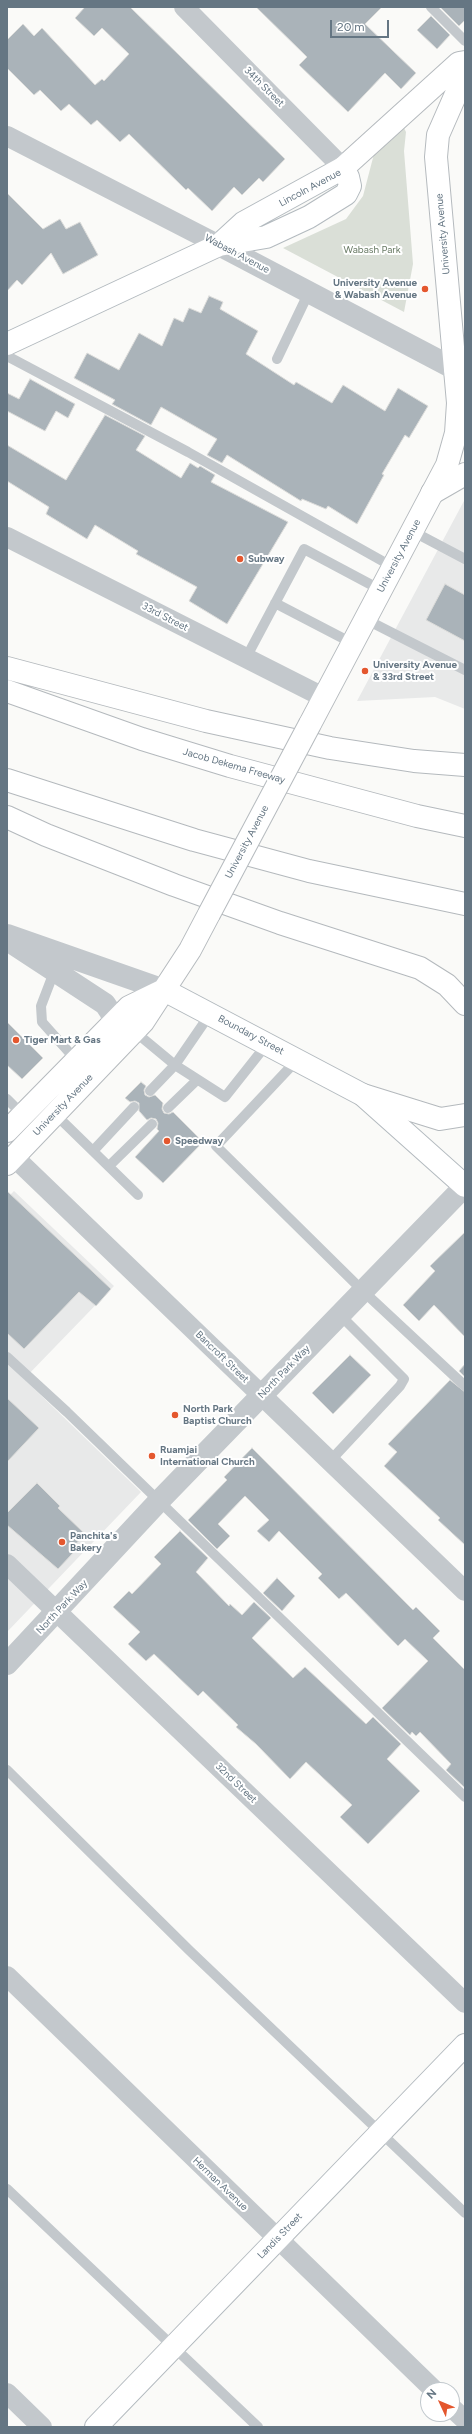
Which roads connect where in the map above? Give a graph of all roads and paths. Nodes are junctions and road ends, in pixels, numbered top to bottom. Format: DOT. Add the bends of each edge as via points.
graph roads {
  1 [pos="184,7"];
  2 [pos="430,7"];
  3 [pos="465,41"];
  4 [pos="465,62"];
  5 [pos="465,83"];
  6 [pos="7,136"];
  7 [pos="343,168"];
  8 [pos="219,245"];
  9 [pos="309,292"];
  10 [pos="7,344"];
  11 [pos="7,356"];
  12 [pos="277,359"];
  13 [pos="462,376"];
  14 [pos="465,474"];
  15 [pos="432,493"];
  16 [pos="412,531"];
  17 [pos="7,536"];
  18 [pos="465,559"];
  19 [pos="393,567"];
  20 [pos="381,590"];
  21 [pos="275,603"];
  22 [pos="365,619"];
  23 [pos="352,643"];
  24 [pos="246,658"];
  25 [pos="7,668"];
  26 [pos="465,670"];
  27 [pos="7,691"];
  28 [pos="323,697"];
  29 [pos="465,765"];
  30 [pos="7,780"];
  31 [pos="7,817"];
  32 [pos="465,826"];
  33 [pos="465,904"];
  34 [pos="7,935"];
  35 [pos="7,940"];
  36 [pos="54,972"];
  37 [pos="164,990"];
  38 [pos="465,1004"];
  39 [pos="210,1014"];
  40 [pos="113,1023"];
  41 [pos="134,1031"];
  42 [pos="267,1044"];
  43 [pos="76,1060"];
  44 [pos="297,1060"];
  45 [pos="175,1065"];
  46 [pos="197,1080"];
  47 [pos="150,1091"];
  48 [pos="363,1095"];
  49 [pos="7,1099"];
  50 [pos="134,1107"];
  51 [pos="168,1108"];
  52 [pos="23,1114"];
  53 [pos="55,1114"];
  54 [pos="465,1115"];
  55 [pos="152,1124"];
  56 [pos="7,1131"];
  57 [pos="93,1151"];
  58 [pos="10,1160"];
  59 [pos="109,1166"];
  60 [pos="465,1186"];
  61 [pos="138,1195"];
  62 [pos="363,1291"];
  63 [pos="340,1314"];
  64 [pos="7,1357"];
  65 [pos="465,1386"];
  66 [pos="261,1395"];
  67 [pos="330,1461"];
  68 [pos="158,1502"];
  69 [pos="7,1564"];
  70 [pos="465,1591"];
  71 [pos="57,1612"];
  72 [pos="7,1664"];
  73 [pos="7,1770"];
  74 [pos="465,1797"];
  75 [pos="7,1976"];
  76 [pos="465,2003"];
  77 [pos="465,2045"];
  78 [pos="382,2132"];
  79 [pos="7,2189"];
  80 [pos="465,2213"];
  81 [pos="277,2239"];
  82 [pos="173,2347"];
  83 [pos="426,2382"];
  84 [pos="7,2393"];
  85 [pos="42,2427"];
  86 [pos="96,2427"];
  87 [pos="258,2427"];
  1 -- 7 [label="street, 34th Street"];
  2 -- 3 [label="lane"];
  4 -- 7 [label="main road" via="459,63"];
  5 -- 13 [label="main road, University Avenue" via="456,94 438,135 436,157"];
  6 -- 8 [label="street, Wabash Avenue"];
  7 -- 8 [label="main road, Lincoln Avenue" via="350,186 346,194 334,203 266,237"];
  8 -- 9 [label="street, Wabash Avenue"];
  8 -- 10 [label="main road, Lincoln Avenue"];
  9 -- 12 [label="lane"];
  9 -- 13 [label="street, Wabash Avenue"];
  11 -- 19 [label="lane" via="188,452"];
  13 -- 15 [label="main road, University Avenue" via="456,433 447,465"];
  14 -- 15 [label="main road"];
  15 -- 16 [label="main road, University Avenue"];
  16 -- 18 [label="lane"];
  16 -- 19 [label="main road, University Avenue"];
  17 -- 24 [label="street, 33rd Street"];
  19 -- 20 [label="main road, University Avenue"];
  20 -- 21 [label="lane" via="304,549"];
  20 -- 22 [label="main road, University Avenue"];
  21 -- 23 [label="lane"];
  21 -- 24 [label="lane"];
  22 -- 23 [label="main road, University Avenue"];
  22 -- 26 [label="lane"];
  23 -- 28 [label="main road, University Avenue"];
  24 -- 28 [label="street, 33rd Street"];
  25 -- 29 [label="main road" via="206,721 330,748 414,761"];
  27 -- 32 [label="main road, Jacob Dekema Freeway" via="142,739 230,766 417,816"];
  28 -- 37 [label="main road, University Avenue, bridge" via="190,950"];
  30 -- 33 [label="main road" via="217,846 309,871"];
  31 -- 38 [label="main road" via="174,885 280,923 420,968 447,985"];
  34 -- 37 [label="street, Boundary Street"];
  35 -- 36 [label="street"];
  36 -- 40 [label="street" via="105,1004 111,1013"];
  36 -- 43 [label="lane" via="41,1006 42,1022"];
  37 -- 39 [label="main road, Boundary Street"];
  37 -- 40 [label="main road" via="129,1007"];
  37 -- 41 [label="main road, University Avenue"];
  39 -- 42 [label="main road, Boundary Street"];
  39 -- 45 [label="lane"];
  40 -- 43 [label="main road"];
  41 -- 45 [label="lane"];
  41 -- 53 [label="main road, University Avenue"];
  42 -- 44 [label="main road, Boundary Street"];
  42 -- 46 [label="lane" via="225,1097"];
  43 -- 52 [label="main road"];
  44 -- 48 [label="main road, Boundary Street"];
  44 -- 62 [label="lane" via="216,1146"];
  45 -- 46 [label="lane"];
  45 -- 47 [label="lane"];
  46 -- 51 [label="lane"];
  48 -- 54 [label="main road" via="440,1119"];
  48 -- 60 [label="main road, Boundary Street"];
  49 -- 52 [label="lane"];
  50 -- 57 [label="lane"];
  52 -- 56 [label="main road"];
  53 -- 57 [label="lane"];
  53 -- 58 [label="main road, University Avenue"];
  55 -- 59 [label="lane"];
  57 -- 59 [label="lane"];
  58 -- 66 [label="street, Bancroft Street"];
  59 -- 61 [label="lane"];
  60 -- 62 [label="street, North Park Way"];
  62 -- 63 [label="street, North Park Way"];
  62 -- 65 [label="lane"];
  63 -- 66 [label="street, North Park Way"];
  63 -- 67 [label="lane" via="404,1379"];
  64 -- 68 [label="lane"];
  66 -- 67 [label="street, Bancroft Street"];
  66 -- 68 [label="street, North Park Way"];
  67 -- 70 [label="street, Bancroft Street"];
  68 -- 71 [label="street, North Park Way"];
  68 -- 74 [label="lane"];
  69 -- 71 [label="street, 32nd Street"];
  71 -- 72 [label="street, North Park Way"];
  71 -- 76 [label="street, 32nd Street"];
  73 -- 78 [label="lane" via="190,1951"];
  75 -- 81 [label="street, Herman Avenue"];
  77 -- 78 [label="main road, Landis Street"];
  78 -- 80 [label="lane"];
  78 -- 81 [label="main road, Landis Street"];
  79 -- 82 [label="lane"];
  81 -- 82 [label="main road, Landis Street"];
  81 -- 83 [label="street, Herman Avenue"];
  82 -- 86 [label="main road, Landis Street"];
  82 -- 87 [label="lane"];
  84 -- 85 [label="street"];
}
